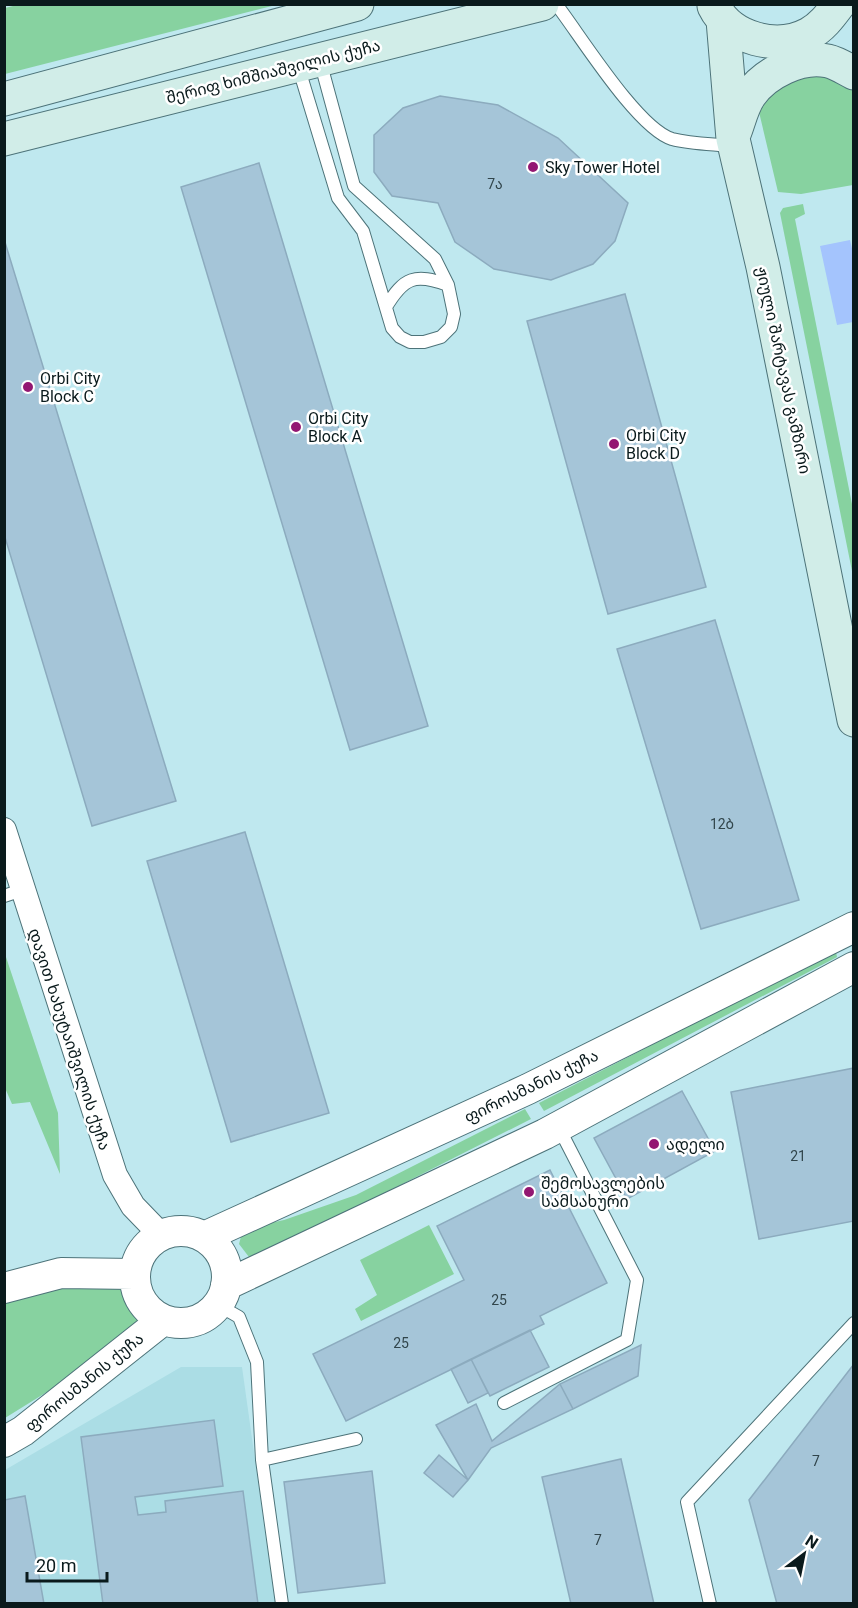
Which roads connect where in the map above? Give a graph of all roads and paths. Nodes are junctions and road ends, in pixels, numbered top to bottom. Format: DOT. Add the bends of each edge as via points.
graph roads {
  1 [pos="357,4"];
  2 [pos="542,4"];
  3 [pos="556,4"];
  4 [pos="840,4"];
  5 [pos="710,10"];
  6 [pos="854,26"];
  7 [pos="308,62"];
  8 [pos="854,73"];
  9 [pos="4,99"];
  10 [pos="4,139"];
  11 [pos="734,143"];
  12 [pos="448,285"];
  13 [pos="386,307"];
  14 [pos="854,720"];
  15 [pos="4,830"];
  16 [pos="14,893"];
  17 [pos="854,927"];
  18 [pos="854,967"];
  19 [pos="559,1127"];
  20 [pos="161,1235"];
  21 [pos="204,1237"];
  22 [pos="134,1274"];
  23 [pos="4,1288"];
  24 [pos="222,1295"];
  25 [pos="163,1320"];
  26 [pos="854,1323"];
  27 [pos="504,1403"];
  28 [pos="356,1439"];
  29 [pos="4,1442"];
  30 [pos="262,1460"];
  31 [pos="282,1604"];
  32 [pos="710,1604"];
  1 -- 9 [label="main road"];
  2 -- 7 [label="main road, შერიფ ხიმშიაშვილის ქუჩა"];
  3 -- 11 [label="lane" via="611,83 649,123 670,138"];
  4 -- 5 [label="main road" via="827,21 808,35 786,42 763,41 742,34"];
  4 -- 6 [label="main road"];
  5 -- 11 [label="main road, ჟიული შარტავას გამზირი"];
  7 -- 10 [label="main road, შერიფ ხიმშიაშვილის ქუჩა"];
  7 -- 12 [label="lane" via="354,186 435,259"];
  7 -- 13 [label="lane" via="338,198 363,231"];
  8 -- 11 [label="main road" via="827,61 782,69 762,81 749,96"];
  11 -- 14 [label="main road, ჟიული შარტავას გამზირი" via="763,267"];
  12 -- 13 [label="lane" via="425,277 411,280 395,292"];
  12 -- 13 [label="lane" via="454,314 451,327 441,337 410,342 400,337 392,328"];
  15 -- 16 [label="street, დავით ხახუტაიშვილის ქუჩა"];
  16 -- 20 [label="street, დავით ხახუტაიშვილის ქუჩა" via="115,1175 133,1206"];
  17 -- 21 [label="street, ფიროსმანის ქუჩა" via="528,1089"];
  18 -- 19 [label="street"];
  19 -- 24 [label="street"];
  19 -- 27 [label="lane" via="637,1280 634,1305 627,1340"];
  20 -- 21 [label="street" via="176,1231"];
  20 -- 22 [label="street" via="138,1258"];
  21 -- 24 [label="street" via="218,1250 226,1266"];
  22 -- 23 [label="street" via="61,1273"];
  22 -- 25 [label="street" via="143,1304"];
  24 -- 25 [label="street" via="207,1315 193,1322"];
  24 -- 30 [label="lane" via="239,1317 257,1362"];
  25 -- 29 [label="street, ფიროსმანის ქუჩა"];
  26 -- 32 [label="lane" via="687,1502"];
  28 -- 30 [label="lane"];
  30 -- 31 [label="lane"];
}
